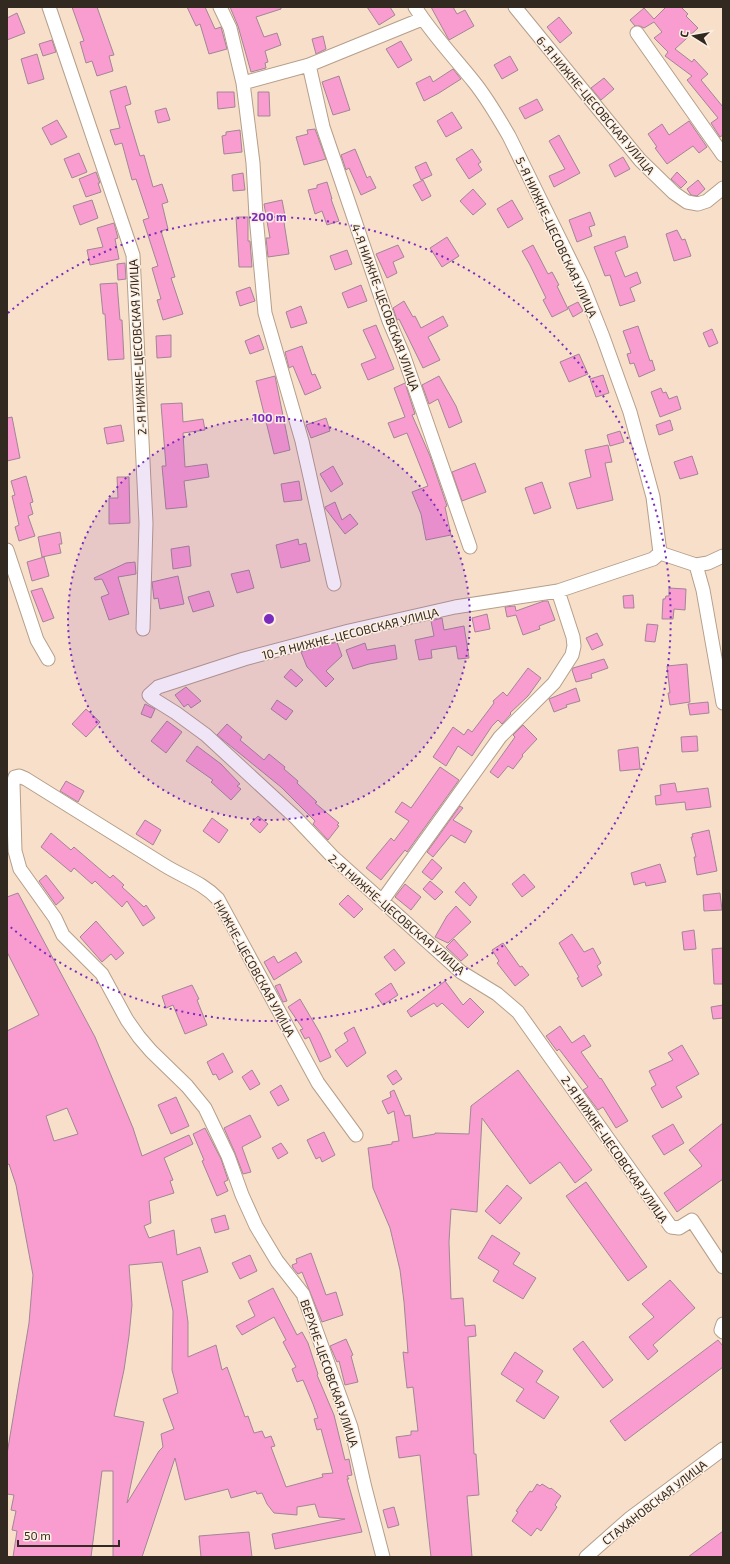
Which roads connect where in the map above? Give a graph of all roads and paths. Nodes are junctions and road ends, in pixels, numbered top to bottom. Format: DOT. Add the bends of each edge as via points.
graph roads {
  1 [pos="49,7"];
  2 [pos="220,7"];
  3 [pos="414,7"];
  4 [pos="515,7"];
  5 [pos="422,19"];
  6 [pos="637,33"];
  7 [pos="309,65"];
  8 [pos="243,83"];
  9 [pos="723,155"];
  10 [pos="723,188"];
  11 [pos="470,547"];
  12 [pos="7,550"];
  13 [pos="660,553"];
  14 [pos="723,556"];
  15 [pos="696,565"];
  16 [pos="334,584"];
  17 [pos="558,591"];
  18 [pos="143,629"];
  19 [pos="48,659"];
  20 [pos="150,695"];
  21 [pos="723,703"];
  22 [pos="17,776"];
  23 [pos="382,901"];
  24 [pos="356,1135"];
  25 [pos="723,1267"];
  26 [pos="723,1324"];
  27 [pos="723,1332"];
  28 [pos="723,1449"];
  29 [pos="383,1557"];
  30 [pos="586,1557"];
  1 -- 18 [label="street, 2-Я НИЖНЕ-ЦЕСОВСКАЯ УЛИЦА" via="133,255 146,523"];
  2 -- 8 [label="street" via="230,28"];
  3 -- 5 [label="street, 5-Я НИЖНЕ-ЦЕСОВСКАЯ УЛИЦА"];
  4 -- 10 [label="street, 6-Я НИЖНЕ-ЦЕСОВСКАЯ УЛИЦА" via="640,160 674,193 687,202 698,204 707,201"];
  5 -- 7 [label="street"];
  5 -- 13 [label="street, 5-Я НИЖНЕ-ЦЕСОВСКАЯ УЛИЦА" via="475,83 510,136 582,284 630,412 652,491"];
  6 -- 9 [label="street"];
  7 -- 8 [label="street"];
  7 -- 11 [label="street, 4-Я НИЖНЕ-ЦЕСОВСКАЯ УЛИЦА" via="323,127"];
  8 -- 16 [label="street" via="265,313 302,441"];
  12 -- 19 [label="street" via="37,640"];
  13 -- 15 [label="street"];
  13 -- 17 [label="street, 10-Я НИЖНЕ-ЦЕСОВСКАЯ УЛИЦА" via="653,559"];
  14 -- 15 [label="street"];
  15 -- 21 [label="street" via="703,590"];
  17 -- 20 [label="street, 10-Я НИЖНЕ-ЦЕСОВСКАЯ УЛИЦА" via="454,607 341,633 244,659 158,687"];
  17 -- 23 [label="street" via="573,637 572,655 554,683 500,737"];
  20 -- 23 [label="street, 2-Я НИЖНЕ-ЦЕСОВСКАЯ УЛИЦА" via="206,735"];
  22 -- 24 [label="street, НИЖНЕ-ЦЕСОВСКАЯ УЛИЦА" via="26,779 172,870 201,884 218,899 318,1083"];
  22 -- 29 [label="street, ВЕРХНЕ-ЦЕСОВСКАЯ УЛИЦА" via="13,781 15,844 20,869 55,918 66,939 102,974 139,1037 205,1108 228,1156 256,1226 277,1261 303,1294 351,1427"];
  23 -- 25 [label="street, 2-Я НИЖНЕ-ЦЕСОВСКАЯ УЛИЦА" via="461,972 505,1000 518,1012 671,1227 679,1228 692,1220"];
  26 -- 27 [label="street"];
  28 -- 30 [label="street, СТАХАНОВСКАЯ УЛИЦА" via="629,1519"];
}
